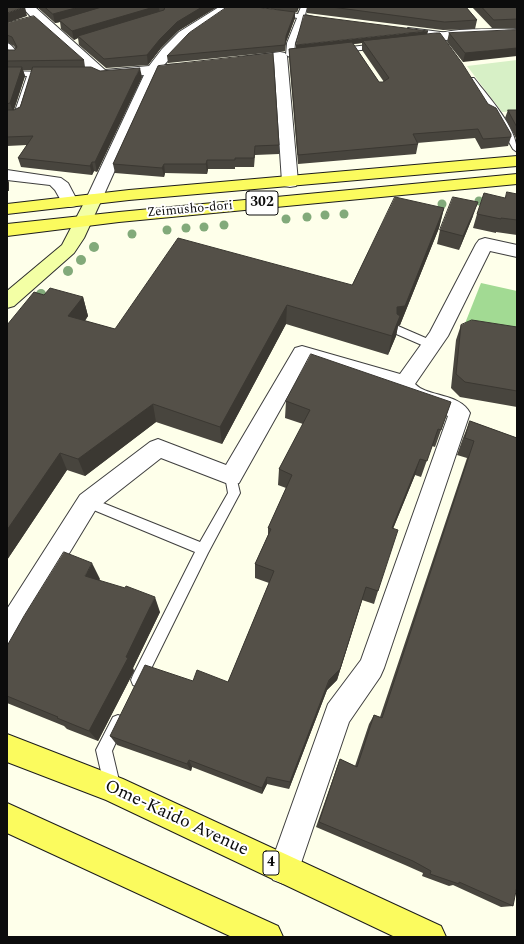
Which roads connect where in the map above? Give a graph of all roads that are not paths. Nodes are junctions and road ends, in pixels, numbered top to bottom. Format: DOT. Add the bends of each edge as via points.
graph roads {
  1 [pos="28,7"];
  2 [pos="228,7"];
  3 [pos="232,7"];
  4 [pos="304,7"];
  5 [pos="236,8"];
  6 [pos="271,12"];
  7 [pos="301,16"];
  8 [pos="324,19"];
  9 [pos="477,22"];
  10 [pos="402,29"];
  11 [pos="517,33"];
  12 [pos="488,34"];
  13 [pos="445,39"];
  14 [pos="425,40"];
  15 [pos="7,44"];
  16 [pos="386,45"];
  17 [pos="333,51"];
  18 [pos="289,55"];
  19 [pos="15,56"];
  20 [pos="232,63"];
  21 [pos="203,66"];
  22 [pos="153,70"];
  23 [pos="464,70"];
  24 [pos="7,74"];
  25 [pos="31,74"];
  26 [pos="54,74"];
  27 [pos="510,114"];
  28 [pos="498,115"];
  29 [pos="7,116"];
  30 [pos="517,149"];
  31 [pos="517,161"];
  32 [pos="7,175"];
  33 [pos="517,179"];
  34 [pos="290,182"];
  35 [pos="94,199"];
  36 [pos="70,202"];
  37 [pos="7,209"];
  38 [pos="83,221"];
  39 [pos="7,230"];
  40 [pos="517,251"];
  41 [pos="7,301"];
  42 [pos="398,330"];
  43 [pos="431,345"];
  44 [pos="405,383"];
  45 [pos="231,476"];
  46 [pos="88,502"];
  47 [pos="203,549"];
  48 [pos="7,632"];
  49 [pos="132,692"];
  50 [pos="122,713"];
  51 [pos="7,748"];
  52 [pos="112,789"];
  53 [pos="7,818"];
  54 [pos="284,869"];
  55 [pos="267,937"];
  56 [pos="430,937"];
  1 -- 22 [label="street" via="32,20 53,27 72,43 96,73 102,75"];
  2 -- 22 [label="street" via="184,35"];
  3 -- 5 [label="lane"];
  4 -- 7 [label="lane"];
  6 -- 7 [label="lane"];
  7 -- 8 [label="lane"];
  7 -- 18 [label="lane"];
  9 -- 12 [label="street"];
  10 -- 13 [label="lane"];
  11 -- 12 [label="street"];
  12 -- 13 [label="street"];
  13 -- 14 [label="lane"];
  15 -- 19 [label="lane"];
  16 -- 17 [label="lane" via="357,52"];
  18 -- 20 [label="street"];
  18 -- 34 [label="street"];
  21 -- 22 [label="street"];
  22 -- 35 [label="street"];
  23 -- 28 [label="lane"];
  24 -- 25 [label="lane"];
  25 -- 26 [label="lane"];
  25 -- 29 [label="lane" via="17,116"];
  27 -- 28 [label="lane"];
  28 -- 30 [label="lane"];
  31 -- 34 [label="main road, Zeimusho-dori / 302"];
  32 -- 36 [label="street" via="54,181 62,187"];
  33 -- 38 [label="main road, Zeimusho-dori / 302"];
  34 -- 35 [label="main road, Zeimusho-dori / 302"];
  35 -- 36 [label="main road, Zeimusho-dori / 302"];
  35 -- 38 [label="street"];
  36 -- 37 [label="main road, Zeimusho-dori / 302"];
  38 -- 39 [label="main road, Zeimusho-dori / 302"];
  38 -- 41 [label="street" via="68,249"];
  40 -- 43 [label="street" via="485,244"];
  42 -- 43 [label="lane"];
  43 -- 44 [label="street"];
  44 -- 45 [label="street" via="302,353"];
  44 -- 54 [label="street" via="409,391 446,405 460,414 371,668 338,714"];
  45 -- 46 [label="street" via="158,448"];
  45 -- 47 [label="lane" via="234,493"];
  46 -- 47 [label="lane"];
  46 -- 48 [label="street"];
  47 -- 49 [label="lane"];
  50 -- 52 [label="lane" via="104,750"];
  51 -- 52 [label="main road, Ome-Kaido Avenue / 4"];
  52 -- 54 [label="main road, Ome-Kaido Avenue / 4"];
  53 -- 55 [label="main road"];
  54 -- 56 [label="main road, Ome-Kaido Avenue / 4"];
}
